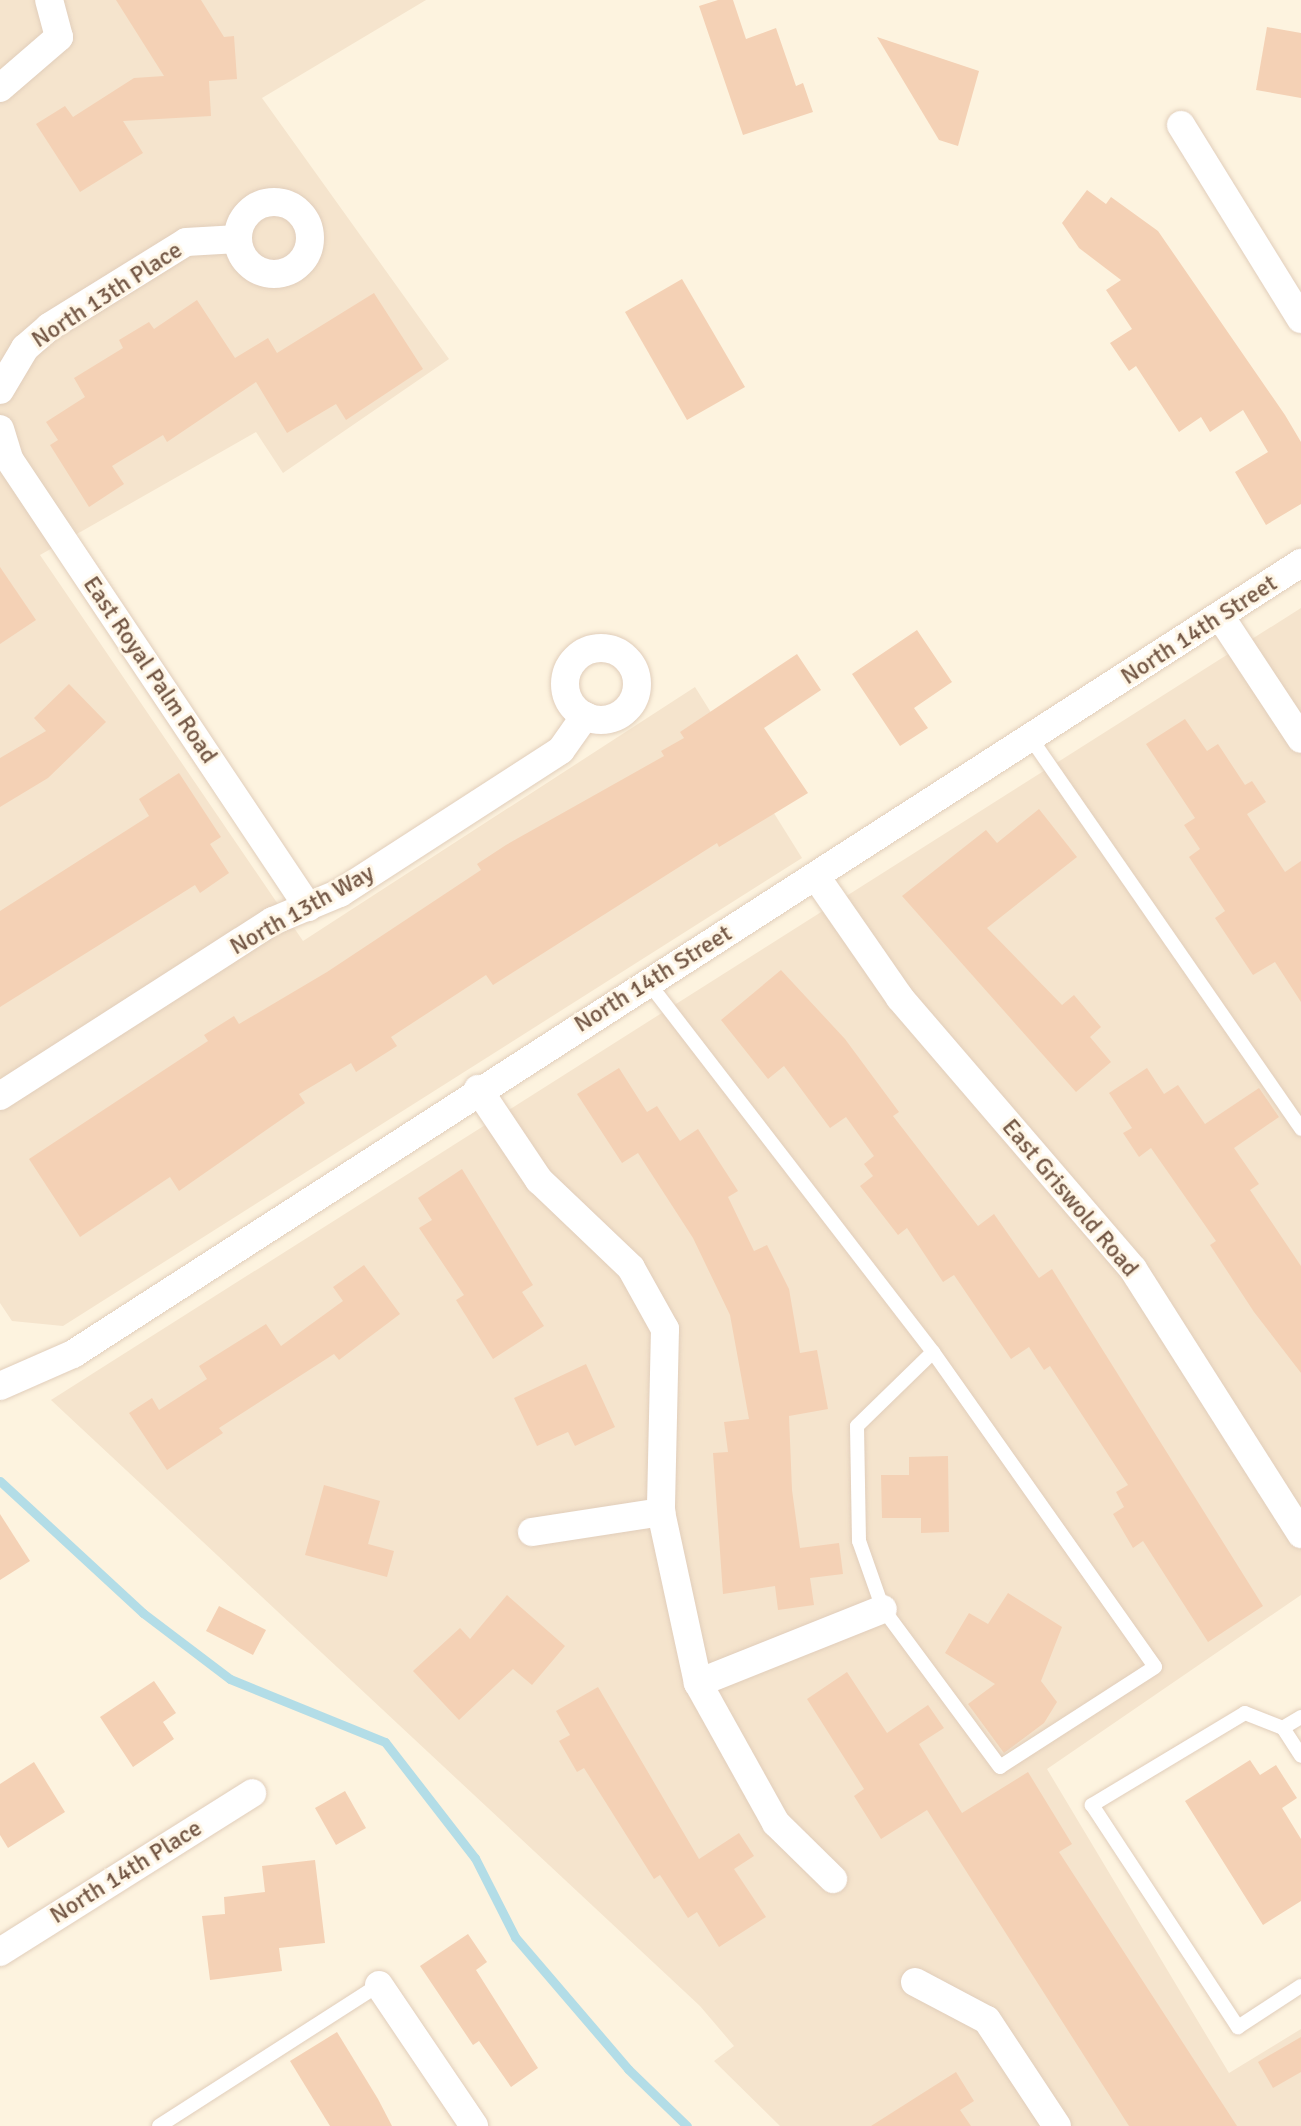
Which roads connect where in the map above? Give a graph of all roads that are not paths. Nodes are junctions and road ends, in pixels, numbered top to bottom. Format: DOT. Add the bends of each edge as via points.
graph roads {
  1 [pos="49,0"];
  2 [pos="0,88"];
  3 [pos="1181,125"];
  4 [pos="238,239"];
  5 [pos="1301,319"];
  6 [pos="0,389"];
  7 [pos="0,429"];
  8 [pos="1301,563"];
  9 [pos="1220,616"];
  10 [pos="585,716"];
  11 [pos="1301,739"];
  12 [pos="1032,740"];
  13 [pos="817,878"];
  14 [pos="308,907"];
  15 [pos="648,982"];
  16 [pos="478,1089"];
  17 [pos="2,1091"];
  18 [pos="1301,1129"];
  19 [pos="933,1352"];
  20 [pos="4,1374"];
  21 [pos="661,1512"];
  22 [pos="532,1532"];
  23 [pos="1301,1534"];
  24 [pos="883,1609"];
  25 [pos="698,1683"];
  26 [pos="1301,1717"];
  27 [pos="1283,1728"];
  28 [pos="1301,1756"];
  29 [pos="252,1793"];
  30 [pos="833,1879"];
  31 [pos="0,1952"];
  32 [pos="915,1982"];
  33 [pos="379,1985"];
  34 [pos="1301,1986"];
  35 [pos="159,2126"];
  36 [pos="474,2126"];
  37 [pos="1057,2126"];
  1 -- 2 [label="street" via="59,37"];
  3 -- 5 [label="street"];
  4 -- 6 [label="street, North 13th Place" via="186,242 49,327 25,348"];
  7 -- 14 [label="street, East Royal Palm Road" via="9,459"];
  8 -- 9 [label="street, North 14th Street"];
  9 -- 11 [label="street"];
  9 -- 12 [label="street, North 14th Street"];
  10 -- 14 [label="street, North 13th Way" via="561,750 340,893"];
  12 -- 13 [label="street, North 14th Street"];
  12 -- 18 [label="lane"];
  13 -- 15 [label="street, North 14th Street"];
  13 -- 23 [label="street, East Griswold Road" via="900,998 1133,1269"];
  14 -- 17 [label="street, North 13th Way" via="273,921"];
  15 -- 16 [label="street, North 14th Street"];
  15 -- 19 [label="lane"];
  16 -- 20 [label="street, North 14th Street" via="73,1354"];
  16 -- 21 [label="street" via="539,1180 631,1268 665,1329"];
  19 -- 24 [label="lane" via="857,1426 859,1541"];
  19 -- 24 [label="lane" via="1155,1667 1000,1767"];
  21 -- 22 [label="street"];
  21 -- 25 [label="street"];
  24 -- 25 [label="street"];
  25 -- 30 [label="street" via="776,1823"];
  26 -- 27 [label="lane"];
  27 -- 28 [label="lane"];
  27 -- 34 [label="lane" via="1245,1713 1092,1805 1238,2027"];
  29 -- 31 [label="street, North 14th Place"];
  32 -- 37 [label="street" via="987,2020"];
  33 -- 35 [label="lane"];
  33 -- 36 [label="street"];
}
